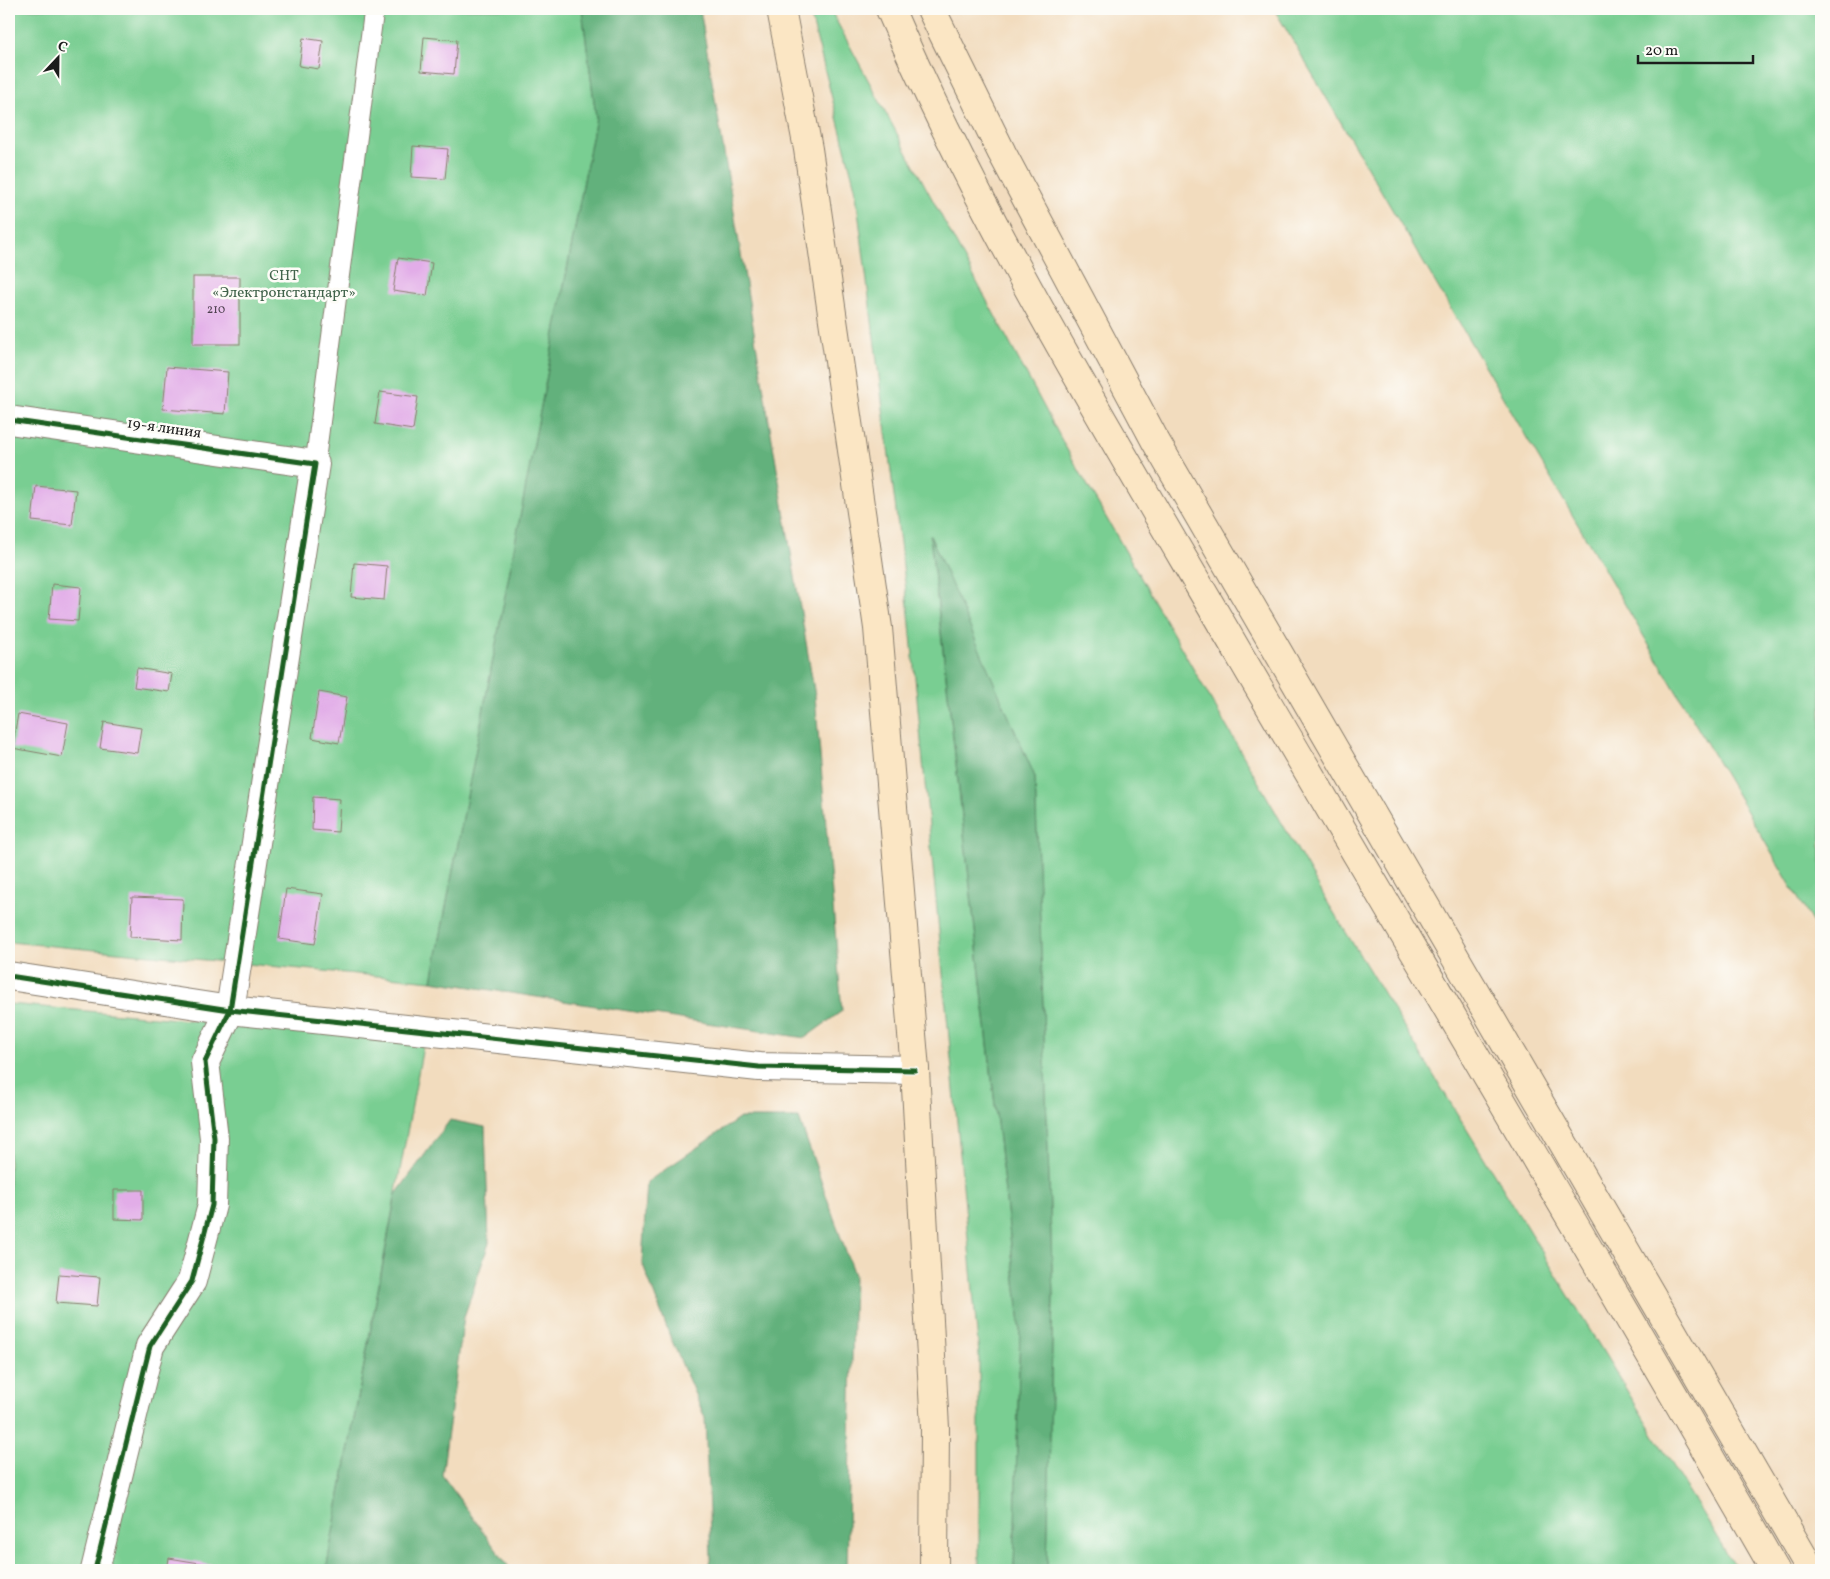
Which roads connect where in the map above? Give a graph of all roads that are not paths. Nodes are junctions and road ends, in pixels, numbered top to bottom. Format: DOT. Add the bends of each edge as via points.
graph roads {
  1 [pos="374,9"];
  2 [pos="781,9"];
  3 [pos="890,9"];
  4 [pos="931,9"];
  5 [pos="9,420"];
  6 [pos="315,464"];
  7 [pos="9,976"];
  8 [pos="230,1010"];
  9 [pos="915,1070"];
  10 [pos="95,1570"];
  11 [pos="934,1570"];
  12 [pos="1775,1570"];
  13 [pos="1811,1570"];
  1 -- 6 [label="lane"];
  2 -- 9 [label="main road" via="808,149 878,628"];
  3 -- 12 [label="main road" via="915,66 1020,275"];
  4 -- 13 [label="main road" via="1002,153 1156,442"];
  5 -- 6 [label="street, 19-я линия"];
  6 -- 8 [label="street"];
  7 -- 8 [label="street"];
  8 -- 9 [label="street" via="759,1067"];
  8 -- 10 [label="street" via="205,1062 214,1138 212,1205 192,1281 150,1346"];
  9 -- 11 [label="main road" via="935,1428"];
}
